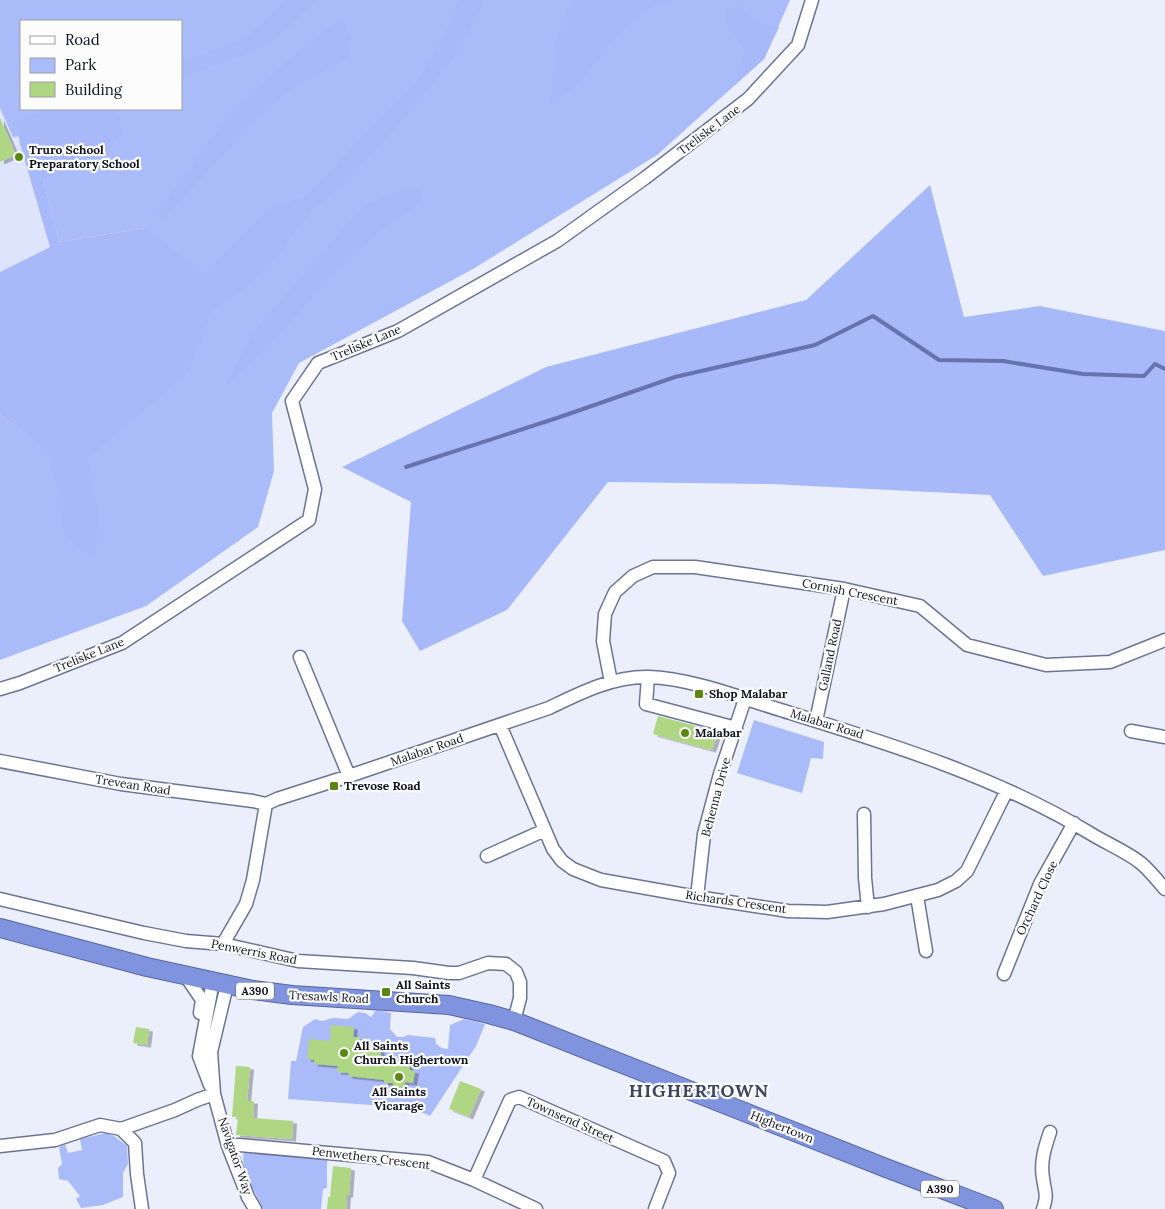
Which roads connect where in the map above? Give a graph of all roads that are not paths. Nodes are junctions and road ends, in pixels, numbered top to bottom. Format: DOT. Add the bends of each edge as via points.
graph roads {
  1 [pos="812,0"];
  2 [pos="844,589"];
  3 [pos="1165,640"];
  4 [pos="300,657"];
  5 [pos="648,677"];
  6 [pos="611,682"];
  7 [pos="0,689"];
  8 [pos="745,699"];
  9 [pos="816,721"];
  10 [pos="500,725"];
  11 [pos="736,728"];
  12 [pos="1131,731"];
  13 [pos="1165,737"];
  14 [pos="0,761"];
  15 [pos="349,776"];
  16 [pos="1007,790"];
  17 [pos="266,804"];
  18 [pos="864,814"];
  19 [pos="1074,823"];
  20 [pos="546,830"];
  21 [pos="487,856"];
  22 [pos="1165,889"];
  23 [pos="917,896"];
  24 [pos="697,898"];
  25 [pos="0,899"];
  26 [pos="868,907"];
  27 [pos="0,928"];
  28 [pos="223,944"];
  29 [pos="926,951"];
  30 [pos="1004,974"];
  31 [pos="185,975"];
  32 [pos="220,983"];
  33 [pos="514,1021"];
  34 [pos="199,1056"];
  35 [pos="214,1094"];
  36 [pos="121,1129"];
  37 [pos="1050,1132"];
  38 [pos="0,1146"];
  39 [pos="228,1146"];
  40 [pos="474,1180"];
  41 [pos="533,1208"];
  42 [pos="142,1209"];
  43 [pos="255,1209"];
  44 [pos="655,1209"];
  45 [pos="994,1209"];
  46 [pos="1043,1209"];
  1 -- 7 [label="street, Treliske Lane" via="798,45 755,92 645,178 557,241 398,330 318,362 292,401 314,489 309,520 122,644"];
  2 -- 3 [label="street, Cornish Crescent" via="920,606 967,645 1046,664 1110,662"];
  2 -- 6 [label="street, Cornish Crescent" via="695,567 654,567 633,576 615,592 605,614 603,641"];
  2 -- 9 [label="street, Galland Road"];
  4 -- 15 [label="street"];
  5 -- 6 [label="street, Malabar Road"];
  5 -- 8 [label="street, Malabar Road" via="689,683"];
  5 -- 11 [label="street" via="646,704"];
  6 -- 10 [label="street, Malabar Road"];
  8 -- 9 [label="street, Malabar Road"];
  8 -- 11 [label="street, Behenna Drive"];
  9 -- 16 [label="street, Malabar Road" via="921,755"];
  10 -- 15 [label="street, Malabar Road"];
  10 -- 20 [label="street, Richards Crescent"];
  11 -- 24 [label="street, Behenna Drive" via="704,834"];
  12 -- 13 [label="street"];
  14 -- 17 [label="street, Trevean Road" via="121,784"];
  15 -- 17 [label="street, Malabar Road"];
  16 -- 19 [label="street, Malabar Road"];
  16 -- 23 [label="street, Richards Crescent" via="967,871 938,890"];
  17 -- 28 [label="street" via="253,880 238,919"];
  18 -- 26 [label="street"];
  19 -- 22 [label="street, Malabar Road" via="1142,864"];
  19 -- 30 [label="street, Orchard Close" via="1040,884"];
  20 -- 21 [label="street"];
  20 -- 24 [label="street, Richards Crescent" via="553,849 573,870 601,880"];
  23 -- 26 [label="street, Richards Crescent"];
  23 -- 29 [label="street"];
  24 -- 26 [label="street, Richards Crescent" via="788,910 827,912"];
  25 -- 28 [label="street, Penwerris Road" via="144,933"];
  27 -- 31 [label="highway, Tresawls Road / A390"];
  28 -- 33 [label="street, Penwerris Road" via="298,961 449,973 488,963 506,964 516,972 520,982"];
  31 -- 32 [label="highway, Tresawls Road / A390"];
  31 -- 34 [label="street" via="202,1000 198,1027"];
  32 -- 33 [label="highway, Tresawls Road / A390" via="292,995 449,1005"];
  32 -- 34 [label="street"];
  32 -- 35 [label="street, Navigator Way" via="211,1052"];
  33 -- 45 [label="highway, Highertown / A390"];
  34 -- 35 [label="street"];
  35 -- 36 [label="street"];
  35 -- 39 [label="street, Navigator Way"];
  36 -- 38 [label="street" via="100,1125 55,1140"];
  36 -- 42 [label="street" via="135,1142"];
  37 -- 46 [label="street" via="1043,1153 1042,1178 1047,1197"];
  39 -- 40 [label="street, Penwethers Crescent" via="428,1162"];
  39 -- 43 [label="street, Navigator Way"];
  40 -- 41 [label="street, Penwethers Crescent"];
  40 -- 44 [label="street, Townsend Street" via="510,1100 520,1098 664,1161 668,1173"];
}
